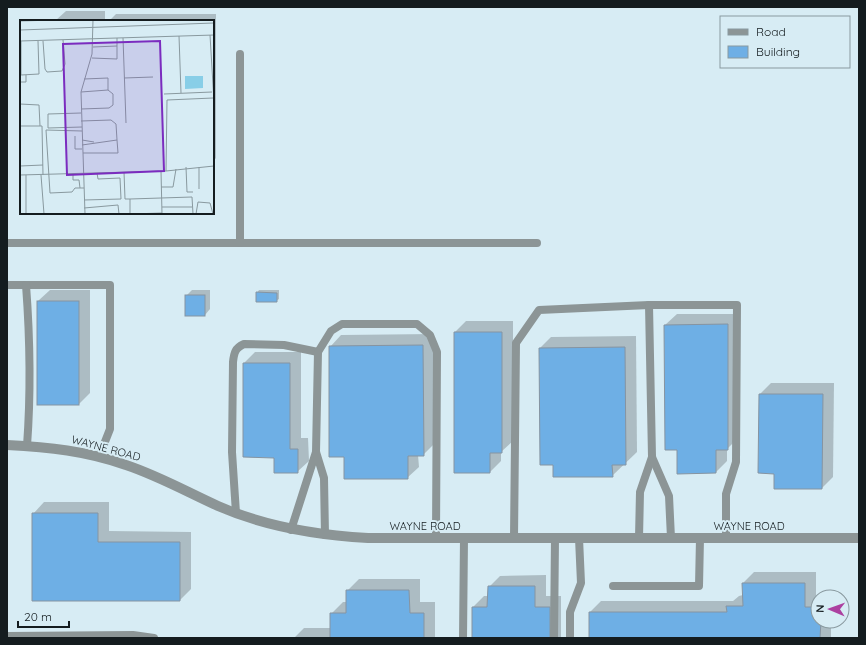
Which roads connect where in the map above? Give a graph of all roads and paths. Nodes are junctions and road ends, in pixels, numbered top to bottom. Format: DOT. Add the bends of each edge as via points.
graph roads {
  1 [pos="240,54"];
  2 [pos="7,243"];
  3 [pos="240,243"];
  4 [pos="537,243"];
  5 [pos="7,285"];
  6 [pos="26,285"];
  7 [pos="649,305"];
  8 [pos="318,352"];
  9 [pos="7,445"];
  10 [pos="27,446"];
  11 [pos="316,452"];
  12 [pos="99,456"];
  13 [pos="652,457"];
  14 [pos="236,513"];
  15 [pos="291,530"];
  16 [pos="325,535"];
  17 [pos="436,538"];
  18 [pos="464,538"];
  19 [pos="514,538"];
  20 [pos="555,538"];
  21 [pos="579,538"];
  22 [pos="639,538"];
  23 [pos="671,538"];
  24 [pos="700,538"];
  25 [pos="726,538"];
  26 [pos="859,538"];
  27 [pos="613,586"];
  28 [pos="7,636"];
  29 [pos="154,638"];
  30 [pos="463,638"];
  31 [pos="554,638"];
  32 [pos="570,638"];
  1 -- 3 [label="lane"];
  2 -- 3 [label="lane"];
  3 -- 4 [label="lane"];
  5 -- 6 [label="lane"];
  6 -- 10 [label="lane" via="29,321"];
  6 -- 12 [label="lane" via="110,285 110,429"];
  7 -- 13 [label="lane"];
  7 -- 19 [label="lane" via="539,310 516,343"];
  7 -- 25 [label="lane" via="737,305 736,462 726,494"];
  8 -- 11 [label="lane"];
  8 -- 14 [label="lane" via="284,345 244,344 235,351 232,362 232,452"];
  8 -- 17 [label="lane" via="331,331 342,324 417,324 430,335 437,352"];
  9 -- 10 [label="street, WAYNE ROAD"];
  10 -- 12 [label="street, WAYNE ROAD"];
  11 -- 15 [label="lane"];
  11 -- 16 [label="lane" via="324,478"];
  12 -- 14 [label="street, WAYNE ROAD" via="152,474"];
  13 -- 22 [label="lane" via="640,492"];
  13 -- 23 [label="lane" via="669,496"];
  14 -- 15 [label="street, WAYNE ROAD"];
  15 -- 16 [label="street, WAYNE ROAD"];
  16 -- 17 [label="street, WAYNE ROAD"];
  17 -- 18 [label="street, WAYNE ROAD"];
  18 -- 19 [label="street, WAYNE ROAD"];
  18 -- 30 [label="lane"];
  19 -- 20 [label="street, WAYNE ROAD"];
  20 -- 21 [label="street, WAYNE ROAD"];
  20 -- 31 [label="lane"];
  21 -- 22 [label="street, WAYNE ROAD"];
  21 -- 32 [label="lane" via="581,583 570,612"];
  22 -- 23 [label="street, WAYNE ROAD"];
  23 -- 24 [label="street, WAYNE ROAD"];
  24 -- 25 [label="street, WAYNE ROAD"];
  24 -- 27 [label="lane" via="699,586"];
  25 -- 26 [label="street, WAYNE ROAD"];
  28 -- 29 [label="lane" via="125,635"];
}
